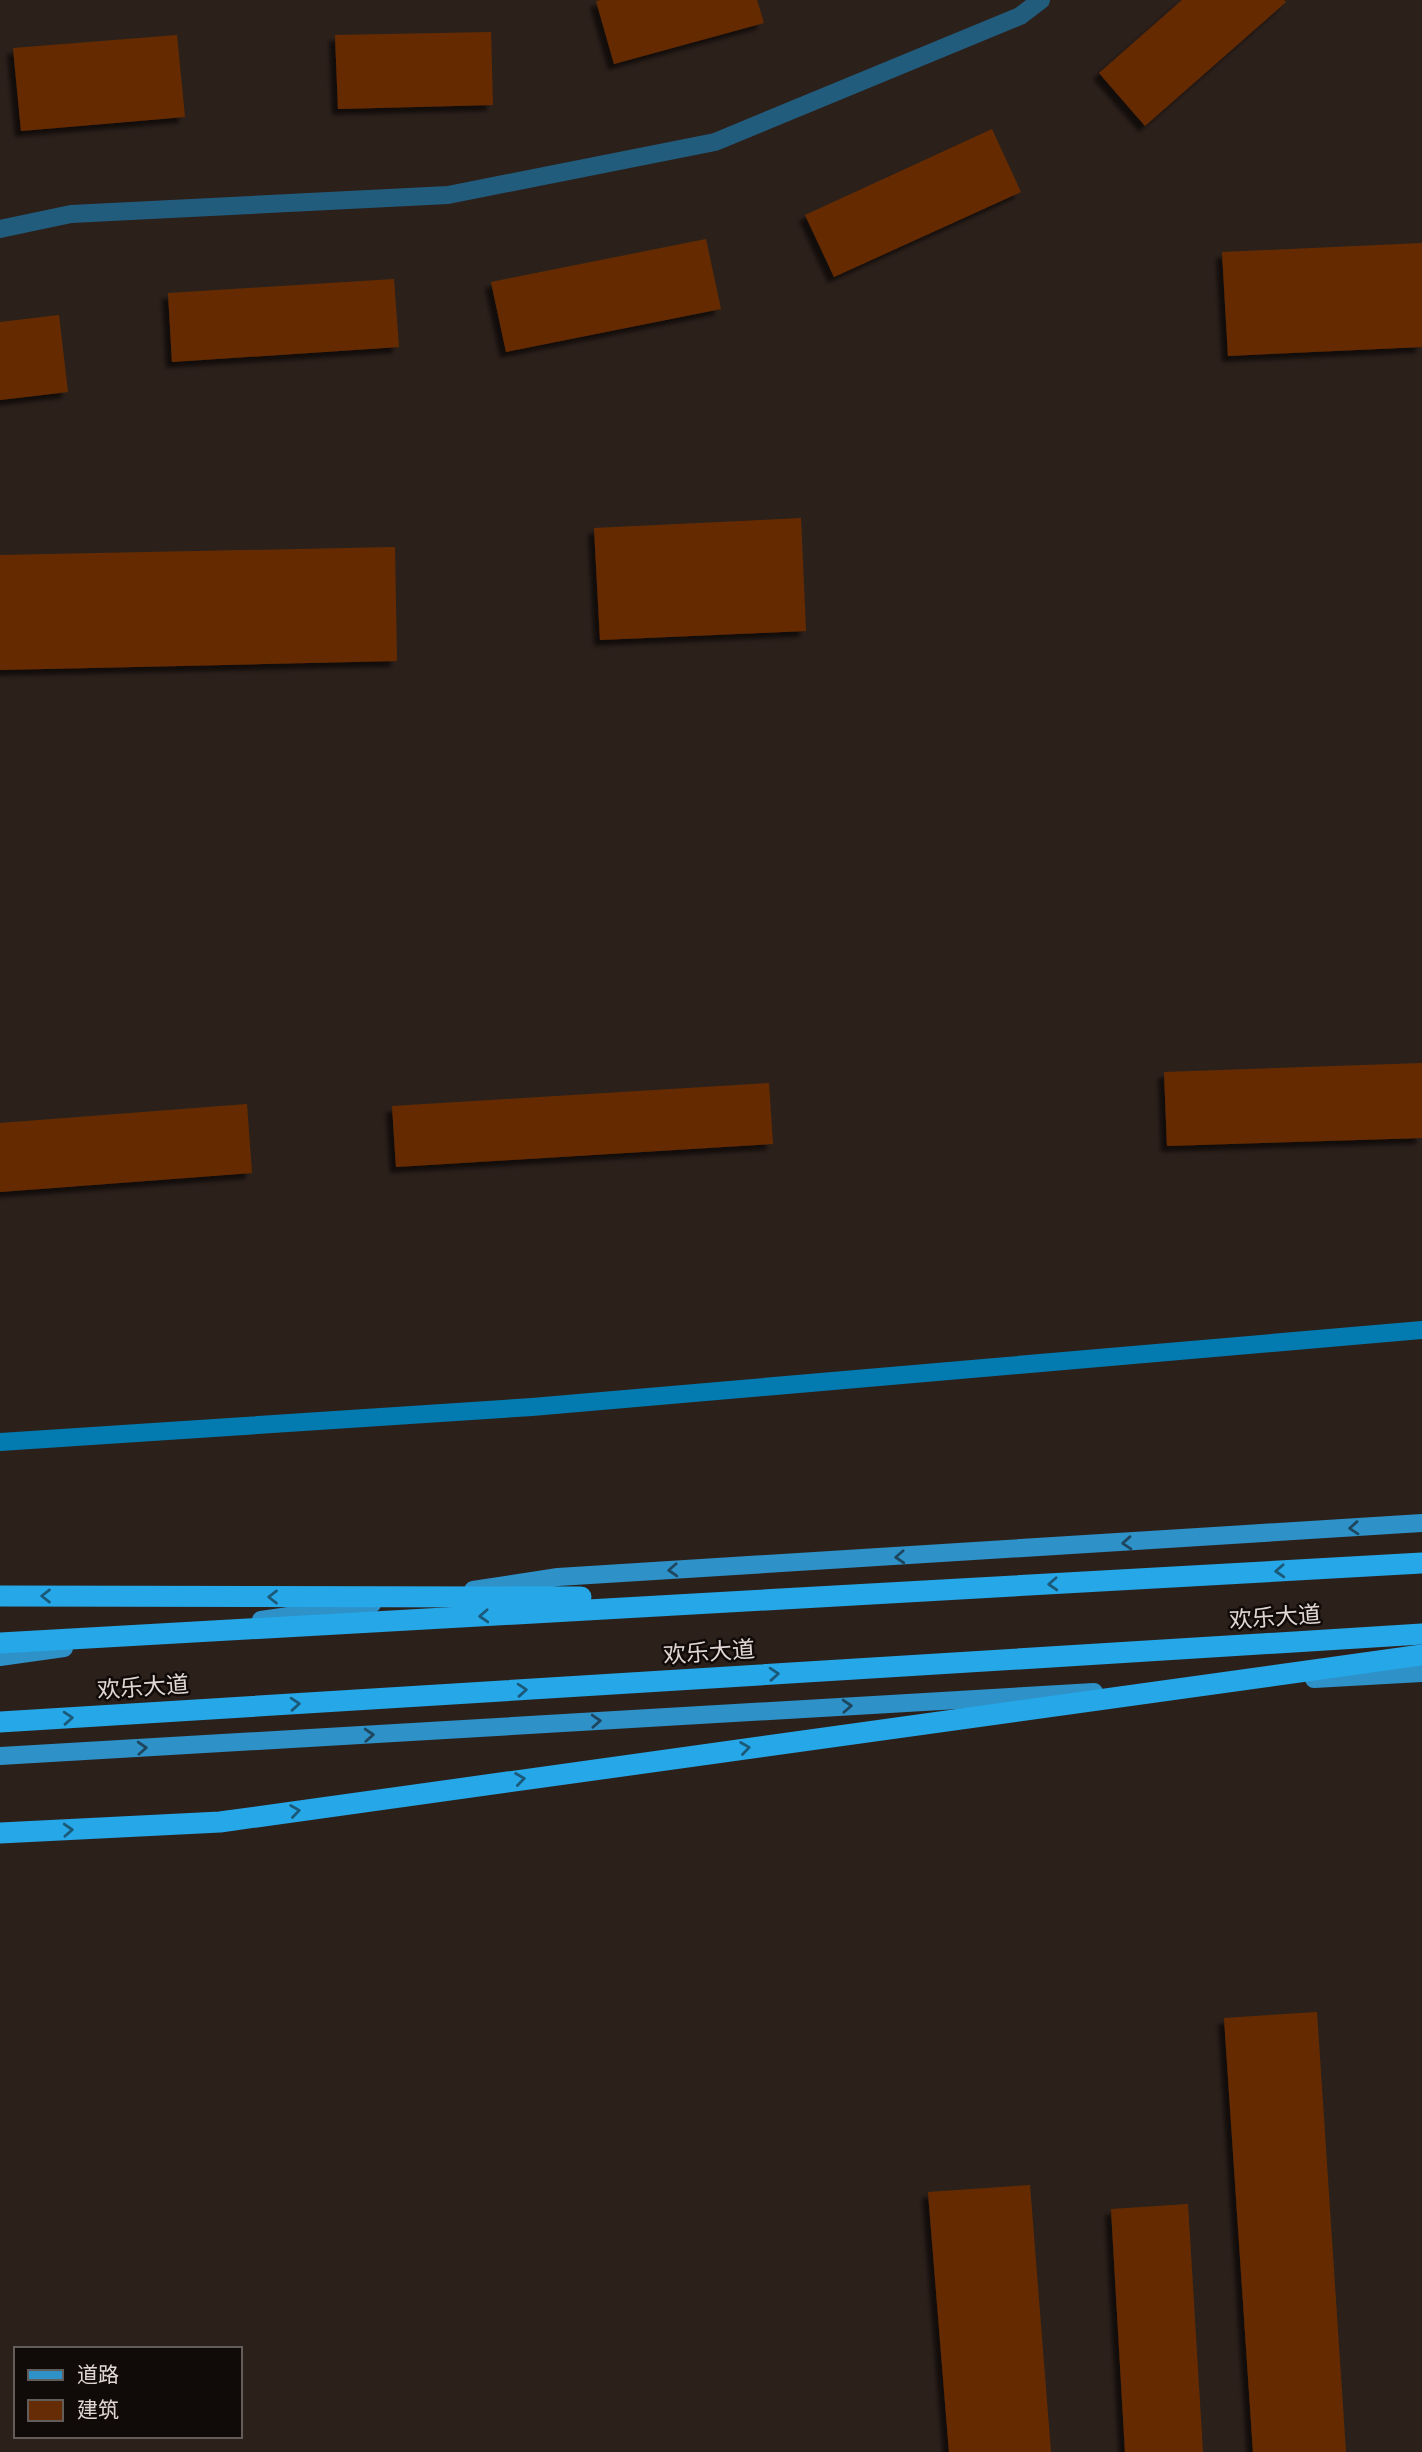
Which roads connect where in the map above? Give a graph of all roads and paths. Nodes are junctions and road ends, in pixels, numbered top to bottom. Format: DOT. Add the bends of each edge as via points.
graph roads {
  1 [pos="1041,0"];
  2 [pos="0,229"];
  3 [pos="1422,1330"];
  4 [pos="0,1442"];
  5 [pos="1422,1524"];
  6 [pos="1422,1563"];
  7 [pos="0,1596"];
  8 [pos="807,1598"];
  9 [pos="1422,1634"];
  10 [pos="0,1643"];
  11 [pos="1422,1655"];
  12 [pos="0,1657"];
  13 [pos="1422,1672"];
  14 [pos="0,1722"];
  15 [pos="0,1756"];
  16 [pos="0,1833"];
  1 -- 2 [label="lane" via="1020,16 715,142 448,195 71,214"];
  3 -- 4 [label="main road" via="532,1407"];
  5 -- 12 [label="main road, 欢乐大道, one-way" via="558,1577"];
  6 -- 8 [label="highway, 欢乐大道, one-way, bridge"];
  8 -- 7 [label="highway, one-way, bridge"];
  8 -- 10 [label="highway, 欢乐大道, one-way, bridge"];
  14 -- 9 [label="highway, 欢乐大道, one-way"];
  16 -- 11 [label="highway, one-way, bridge" via="220,1822"];
  15 -- 13 [label="main road, one-way"];
}
